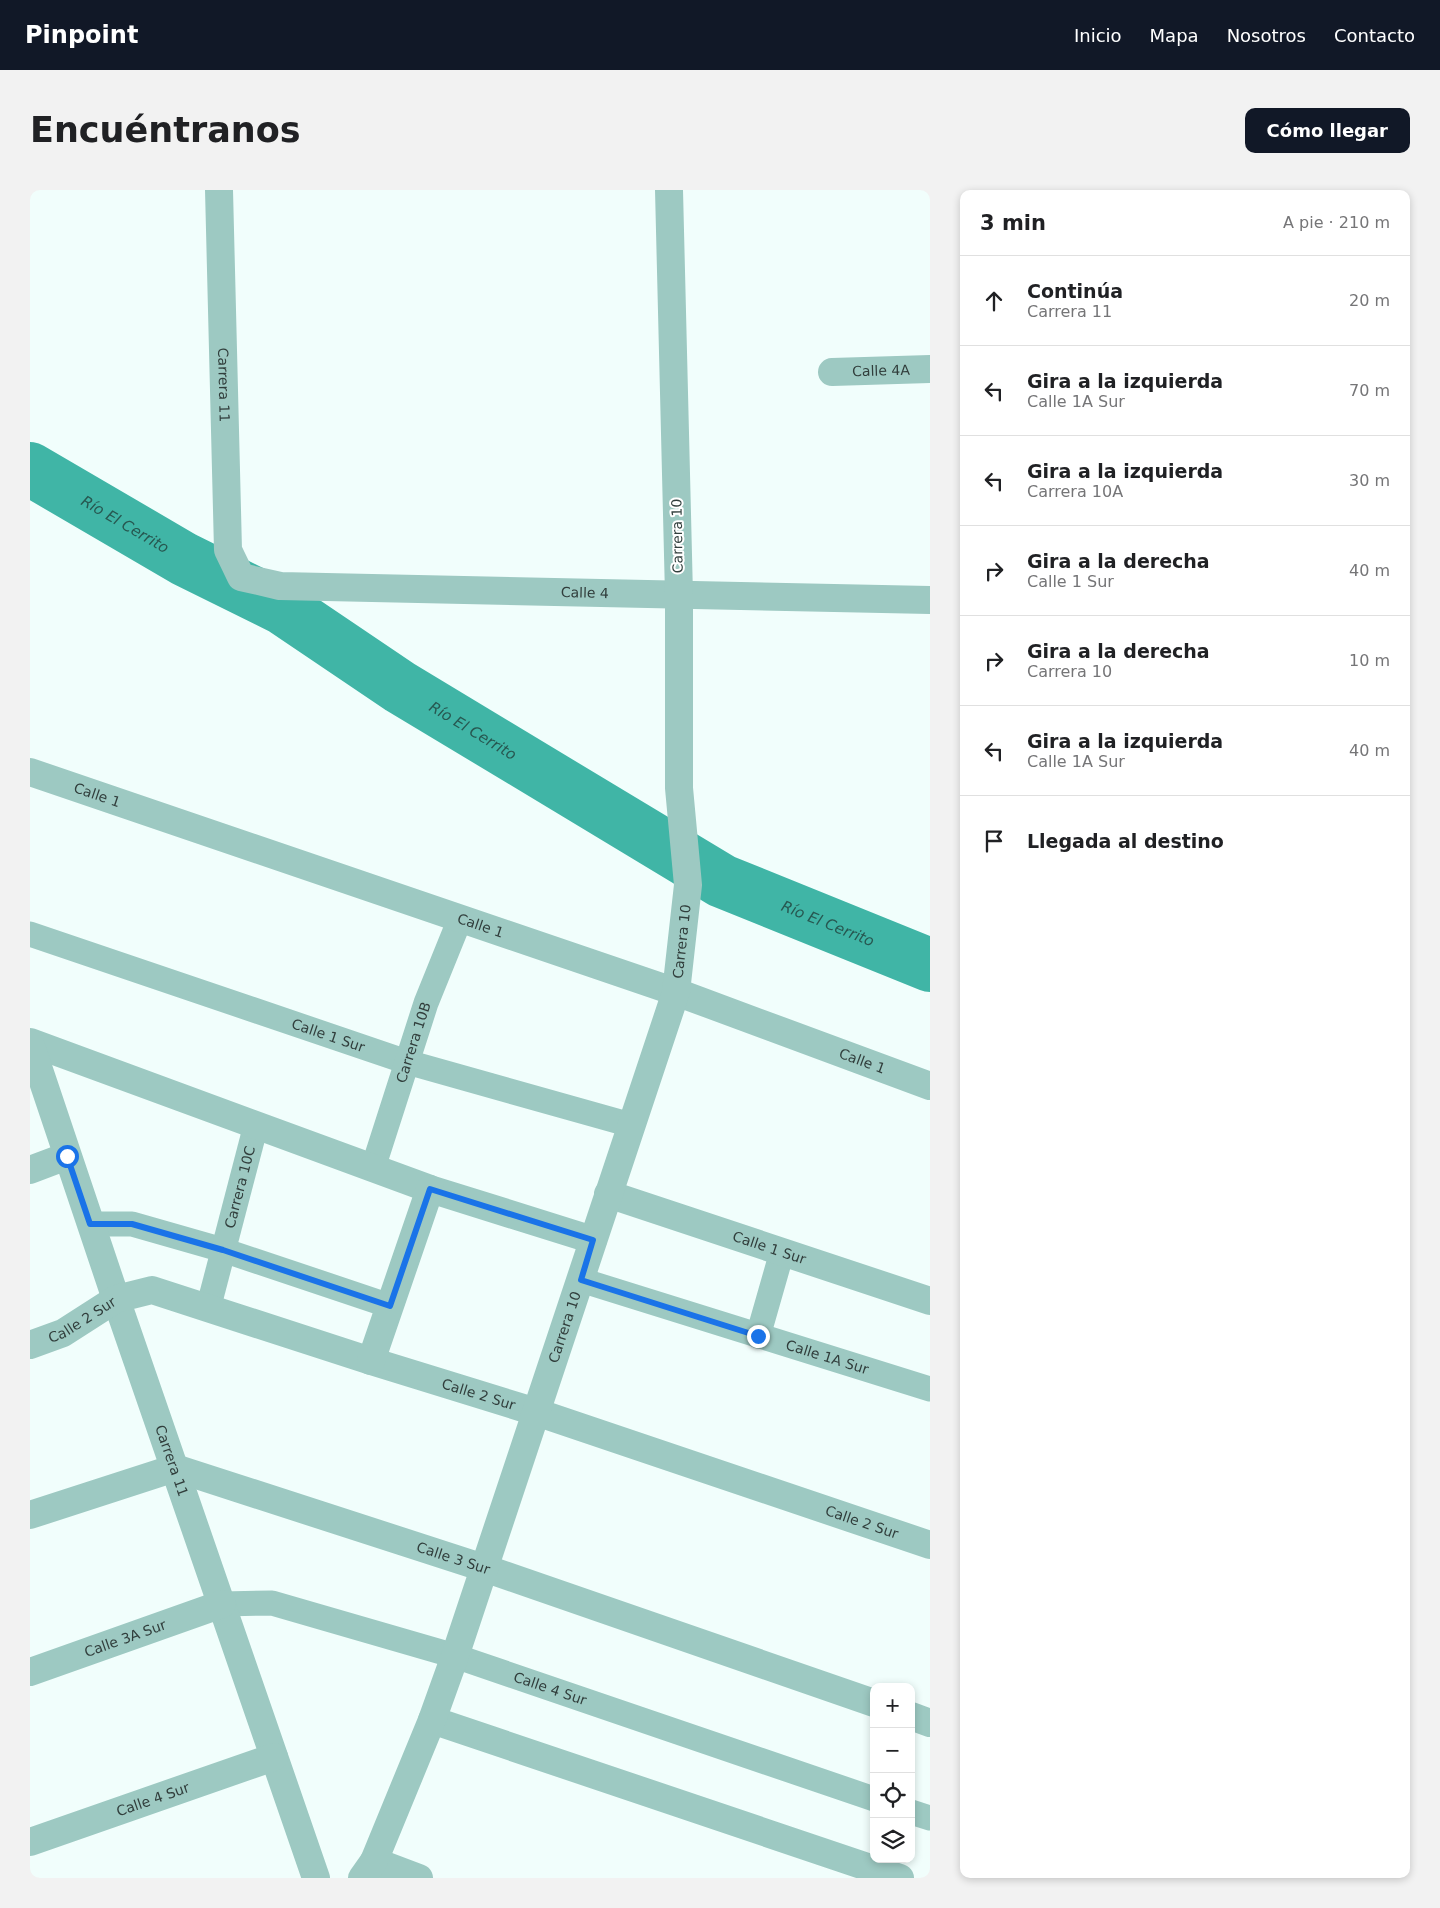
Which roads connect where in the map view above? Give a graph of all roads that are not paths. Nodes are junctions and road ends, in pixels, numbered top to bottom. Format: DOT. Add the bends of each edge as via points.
graph roads {
  1 [pos="219,190"];
  2 [pos="669,190"];
  3 [pos="930,369"];
  4 [pos="832,372"];
  5 [pos="241,577"];
  6 [pos="679,595"];
  7 [pos="930,600"];
  8 [pos="30,772"];
  9 [pos="460,919"];
  10 [pos="30,934"];
  11 [pos="676,992"];
  12 [pos="30,1042"];
  13 [pos="407,1062"];
  14 [pos="930,1086"];
  15 [pos="631,1124"];
  16 [pos="256,1125"];
  17 [pos="67,1156"];
  18 [pos="373,1168"];
  19 [pos="30,1170"];
  20 [pos="430,1189"];
  21 [pos="608,1194"];
  22 [pos="90,1224"];
  23 [pos="593,1240"];
  24 [pos="223,1250"];
  25 [pos="782,1252"];
  26 [pos="581,1280"];
  27 [pos="116,1299"];
  28 [pos="930,1301"];
  29 [pos="390,1306"];
  30 [pos="208,1309"];
  31 [pos="758,1336"];
  32 [pos="30,1345"];
  33 [pos="371,1361"];
  34 [pos="928,1383"];
  35 [pos="536,1412"];
  36 [pos="175,1468"];
  37 [pos="30,1515"];
  38 [pos="930,1545"];
  39 [pos="484,1568"];
  40 [pos="222,1604"];
  41 [pos="455,1656"];
  42 [pos="30,1672"];
  43 [pos="870,1702"];
  44 [pos="915,1717"];
  45 [pos="432,1720"];
  46 [pos="930,1723"];
  47 [pos="274,1757"];
  48 [pos="870,1798"];
  49 [pos="915,1813"];
  50 [pos="930,1818"];
  51 [pos="30,1842"];
  52 [pos="368,1870"];
  53 [pos="316,1878"];
  54 [pos="419,1878"];
  55 [pos="900,1878"];
  1 -- 5 [label="street, Carrera 11" via="228,550"];
  2 -- 6 [label="street, Carrera 10"];
  3 -- 4 [label="street, Calle 4A"];
  5 -- 6 [label="street, Calle 4" via="280,586"];
  6 -- 7 [label="street, Calle 4"];
  6 -- 11 [label="street, Carrera 10" via="679,788 688,885"];
  8 -- 9 [label="street, Calle 1"];
  9 -- 11 [label="street, Calle 1"];
  9 -- 13 [label="street, Carrera 10B" via="426,1003"];
  10 -- 13 [label="street, Calle 1 Sur"];
  11 -- 14 [label="street, Calle 1"];
  11 -- 15 [label="street, Carrera 10"];
  12 -- 16 [label="street"];
  12 -- 17 [label="street, Carrera 11"];
  13 -- 15 [label="street, Calle 1 Sur"];
  13 -- 18 [label="street, Carrera 10B"];
  15 -- 21 [label="street, Carrera 10"];
  16 -- 18 [label="street"];
  16 -- 24 [label="street, Carrera 10C"];
  17 -- 19 [label="street"];
  17 -- 22 [label="street, Carrera 11"];
  18 -- 20 [label="street"];
  20 -- 23 [label="street"];
  20 -- 29 [label="street"];
  21 -- 23 [label="street, Carrera 10"];
  21 -- 25 [label="street, Calle 1 Sur"];
  22 -- 24 [label="street" via="132,1224"];
  22 -- 27 [label="street, Carrera 11"];
  23 -- 26 [label="street, Carrera 10"];
  24 -- 29 [label="street"];
  24 -- 30 [label="street"];
  25 -- 28 [label="street, Calle 1 Sur"];
  25 -- 31 [label="street"];
  26 -- 31 [label="street, Calle 1A Sur"];
  26 -- 35 [label="street, Carrera 10"];
  27 -- 30 [label="street, Calle 2 Sur" via="152,1290"];
  27 -- 32 [label="street, Calle 2 Sur" via="63,1333"];
  27 -- 36 [label="street, Carrera 11"];
  29 -- 33 [label="street"];
  30 -- 33 [label="street, Calle 2 Sur"];
  31 -- 34 [label="street, Calle 1A Sur"];
  33 -- 35 [label="street, Calle 2 Sur"];
  35 -- 38 [label="street, Calle 2 Sur"];
  35 -- 39 [label="street, Carrera 10"];
  36 -- 37 [label="street"];
  36 -- 39 [label="street, Calle 3 Sur"];
  36 -- 40 [label="street, Carrera 11"];
  39 -- 41 [label="street, Carrera 10"];
  39 -- 43 [label="street, Calle 3 Sur"];
  40 -- 41 [label="street, Calle 4 Sur" via="272,1603"];
  40 -- 42 [label="street, Calle 3A Sur"];
  40 -- 47 [label="street, Carrera 11"];
  41 -- 45 [label="street, Carrera 10"];
  41 -- 48 [label="street, Calle 4 Sur"];
  44 -- 46 [label="street"];
  45 -- 52 [label="street, Carrera 10"];
  45 -- 55 [label="street"];
  47 -- 51 [label="street, Calle 4 Sur"];
  47 -- 53 [label="street, Carrera 11"];
  49 -- 50 [label="street"];
  52 -- 54 [label="street"];
}
